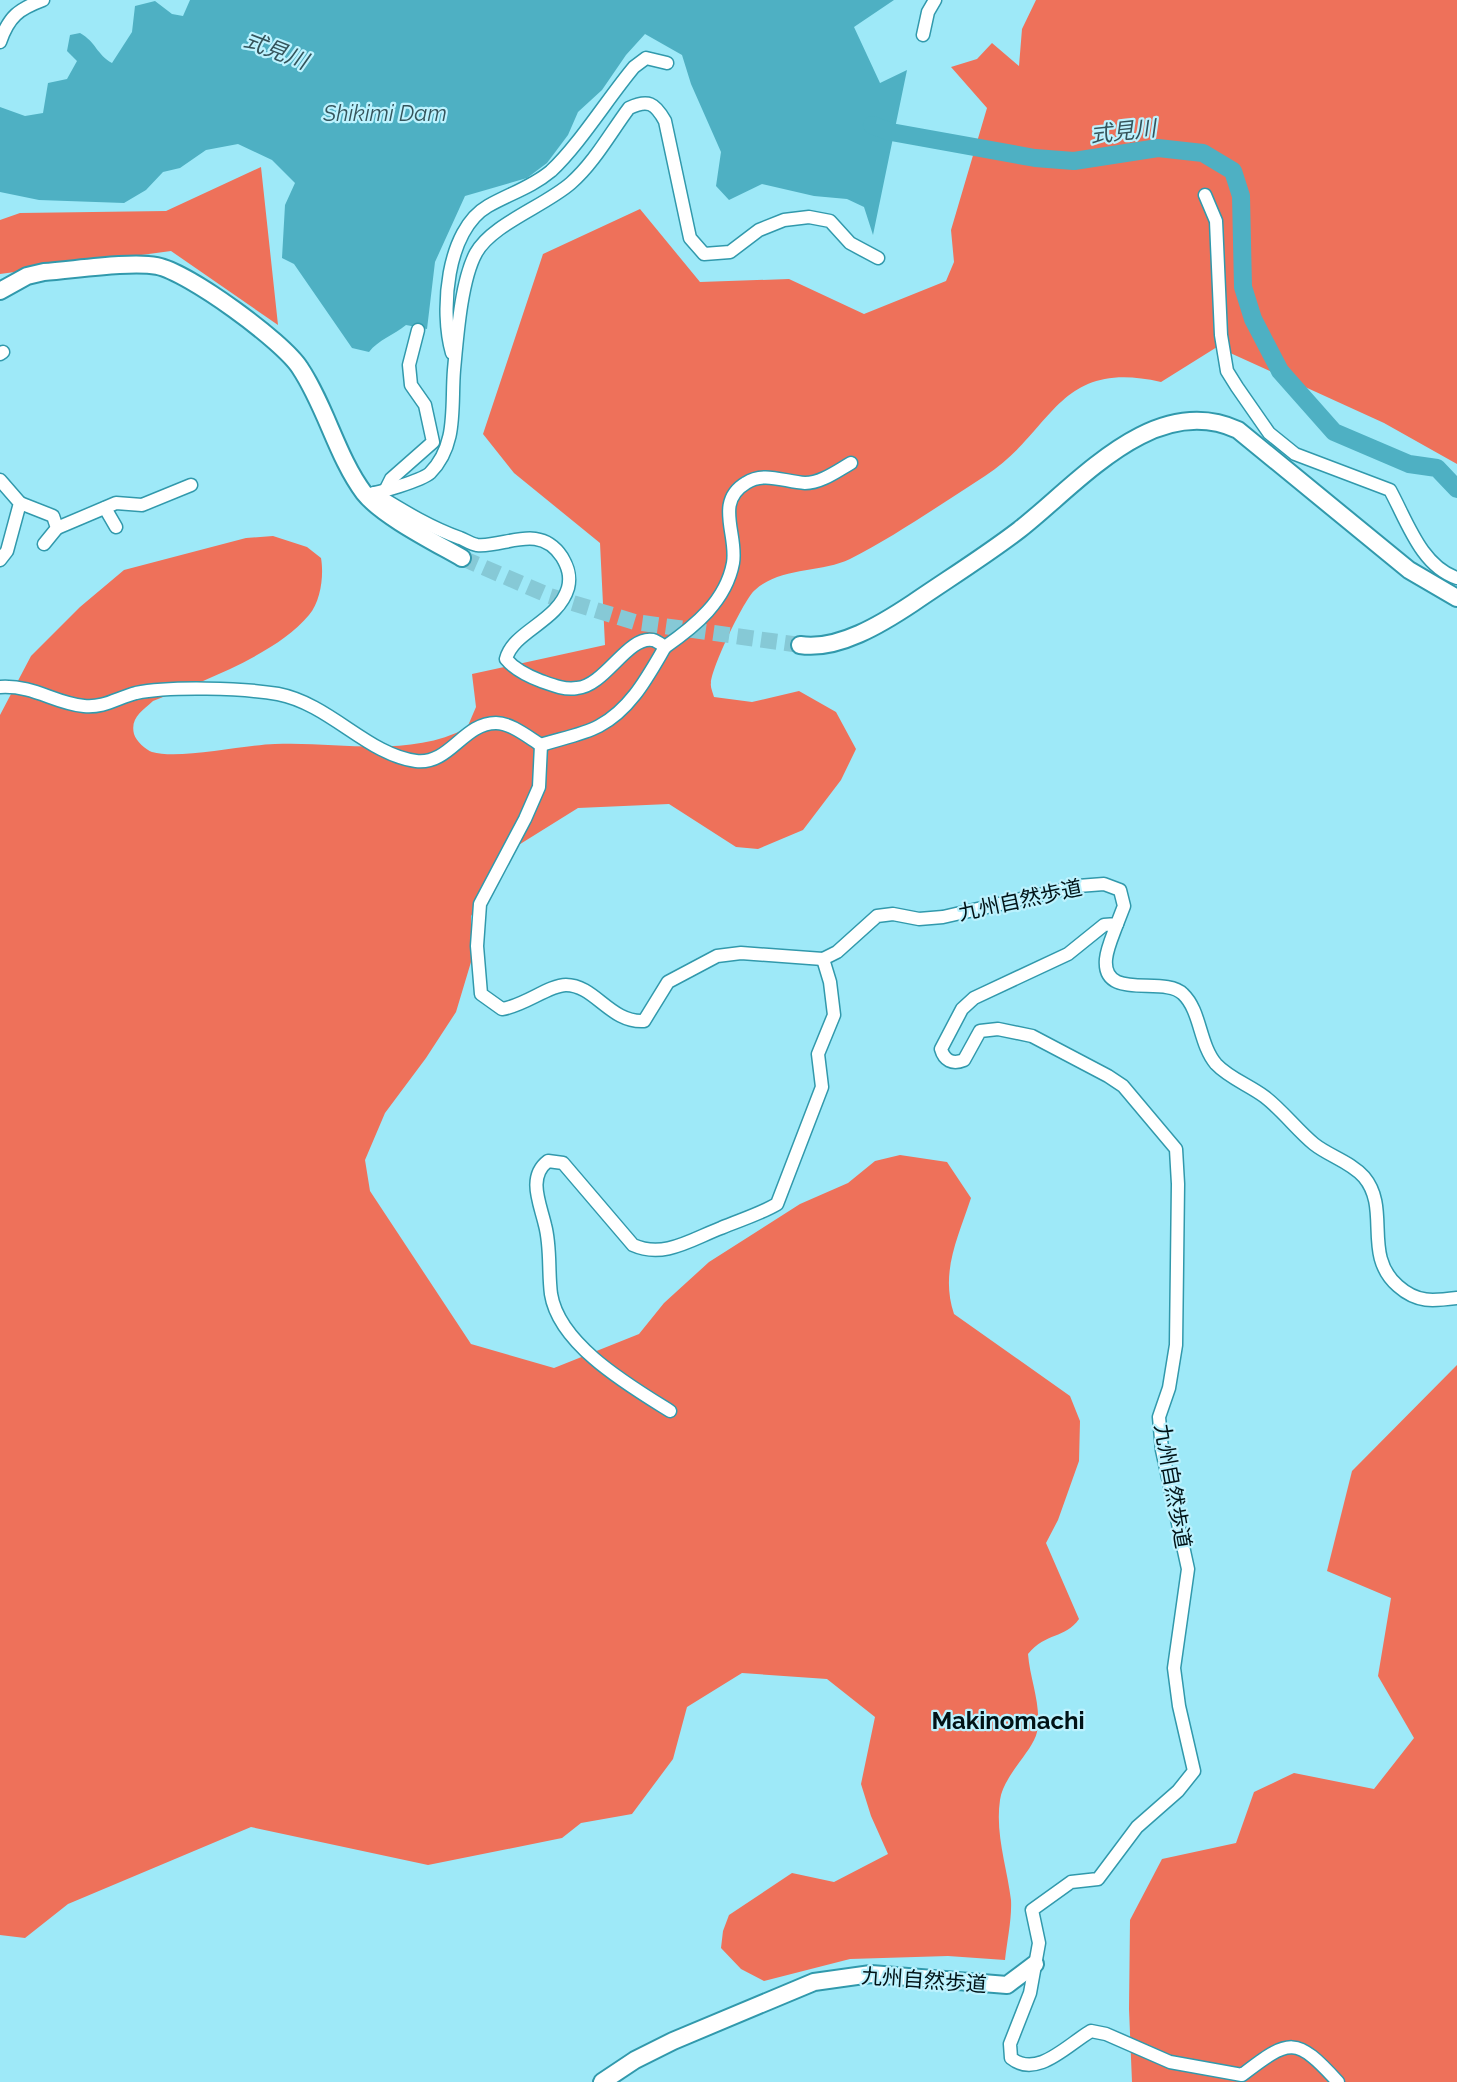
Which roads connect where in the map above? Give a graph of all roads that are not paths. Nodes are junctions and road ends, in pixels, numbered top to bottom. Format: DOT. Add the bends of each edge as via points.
graph roads {
  1 [pos="43,0"];
  2 [pos="935,0"];
  3 [pos="923,35"];
  4 [pos="0,42"];
  5 [pos="667,63"];
  6 [pos="1205,195"];
  7 [pos="878,258"];
  8 [pos="0,291"];
  9 [pos="418,330"];
  10 [pos="455,364"];
  11 [pos="851,463"];
  12 [pos="0,480"];
  13 [pos="191,485"];
  14 [pos="375,492"];
  15 [pos="20,503"];
  16 [pos="105,508"];
  17 [pos="116,527"];
  18 [pos="57,528"];
  19 [pos="44,544"];
  20 [pos="462,558"];
  21 [pos="0,560"];
  22 [pos="1457,578"];
  23 [pos="1457,598"];
  24 [pos="800,645"];
  25 [pos="665,647"];
  26 [pos="0,687"];
  27 [pos="541,745"];
  28 [pos="1117,924"];
  29 [pos="823,959"];
  30 [pos="1457,1298"];
  31 [pos="670,1411"];
  32 [pos="1035,1964"];
  33 [pos="602,2082"];
  34 [pos="1338,2082"];
  1 -- 4 [label="street" via="20,9"];
  2 -- 3 [label="street"];
  5 -- 10 [label="street" via="646,58 634,67 553,169 510,197 486,207 463,229 450,266 447,313"];
  6 -- 22 [label="street" via="1216,221 1221,335 1227,371 1243,396 1269,433 1295,454 1390,490 1430,563"];
  7 -- 10 [label="street" via="850,243 830,221 809,217 784,220 759,230 730,252 704,254 690,238 664,121 657,108 641,102 629,108 573,181 555,197 491,236 476,254 464,288"];
  8 -- 14 [label="street" via="27,276 44,272 146,265 175,271 283,346 300,366 317,397 343,459"];
  9 -- 14 [label="street" via="409,365 411,385 425,405 433,442"];
  10 -- 14 [label="street" via="452,431 445,451 429,475"];
  11 -- 25 [label="street" via="806,483 768,477 745,483 732,498 727,515 734,537 734,563 725,587 709,612"];
  12 -- 15 [label="street"];
  13 -- 16 [label="street" via="142,506 116,503"];
  14 -- 20 [label="street" via="406,526"];
  14 -- 25 [label="street" via="429,527 477,545 531,539 559,553 569,574 568,588 541,624 509,648 506,659 532,678 578,688 605,674 642,642 652,640"];
  15 -- 18 [label="street" via="53,516"];
  15 -- 21 [label="street" via="8,551"];
  16 -- 17 [label="street"];
  16 -- 18 [label="street"];
  18 -- 19 [label="street"];
  23 -- 24 [label="street" via="1409,570 1238,430 1215,421 1186,422 1148,433 1114,450 1009,538 864,633"];
  25 -- 27 [label="street" via="623,709 598,726"];
  26 -- 27 [label="street" via="30,688 83,706 106,705 136,693 170,690 278,694 317,706 400,758 419,761 438,759 467,735 496,723"];
  27 -- 29 [label="street" via="539,787 480,904 477,946 481,994 491,1002 502,1009 518,1007 565,985 579,987 616,1015 633,1022 644,1021 668,982 717,956"];
  28 -- 29 [label="street, 九州自然歩道" via="1124,906 1120,890 1104,884 1078,886 943,917 877,916 837,952"];
  28 -- 30 [label="street" via="1106,958 1111,976 1119,984 1172,987 1186,996 1215,1063 1263,1096 1315,1145 1364,1177 1375,1201 1378,1257 1388,1278 1408,1295 1428,1302"];
  28 -- 32 [label="street, 九州自然歩道" via="1104,925 1068,954 974,998 962,1009 941,1049 943,1057 959,1062 964,1060 980,1031 998,1029 1032,1036 1123,1086 1169,1138 1176,1157 1176,1345 1169,1388 1159,1417 1162,1450 1188,1569 1174,1668 1194,1772 1137,1827 1098,1879 1071,1882 1032,1910 1039,1943"];
  29 -- 31 [label="street" via="834,1015 818,1054 822,1087 777,1204 695,1241 645,1251 633,1245 563,1163 548,1161 536,1175 547,1230 551,1295 558,1316 595,1359"];
  32 -- 33 [label="street, 九州自然歩道" via="1007,1985 882,1974 814,1982 673,2041"];
  32 -- 34 [label="street" via="1030,1993 1010,2044 1011,2058 1021,2066 1036,2066 1091,2031 1170,2062 1242,2075 1270,2054 1287,2047 1302,2049 1311,2053"];
}
